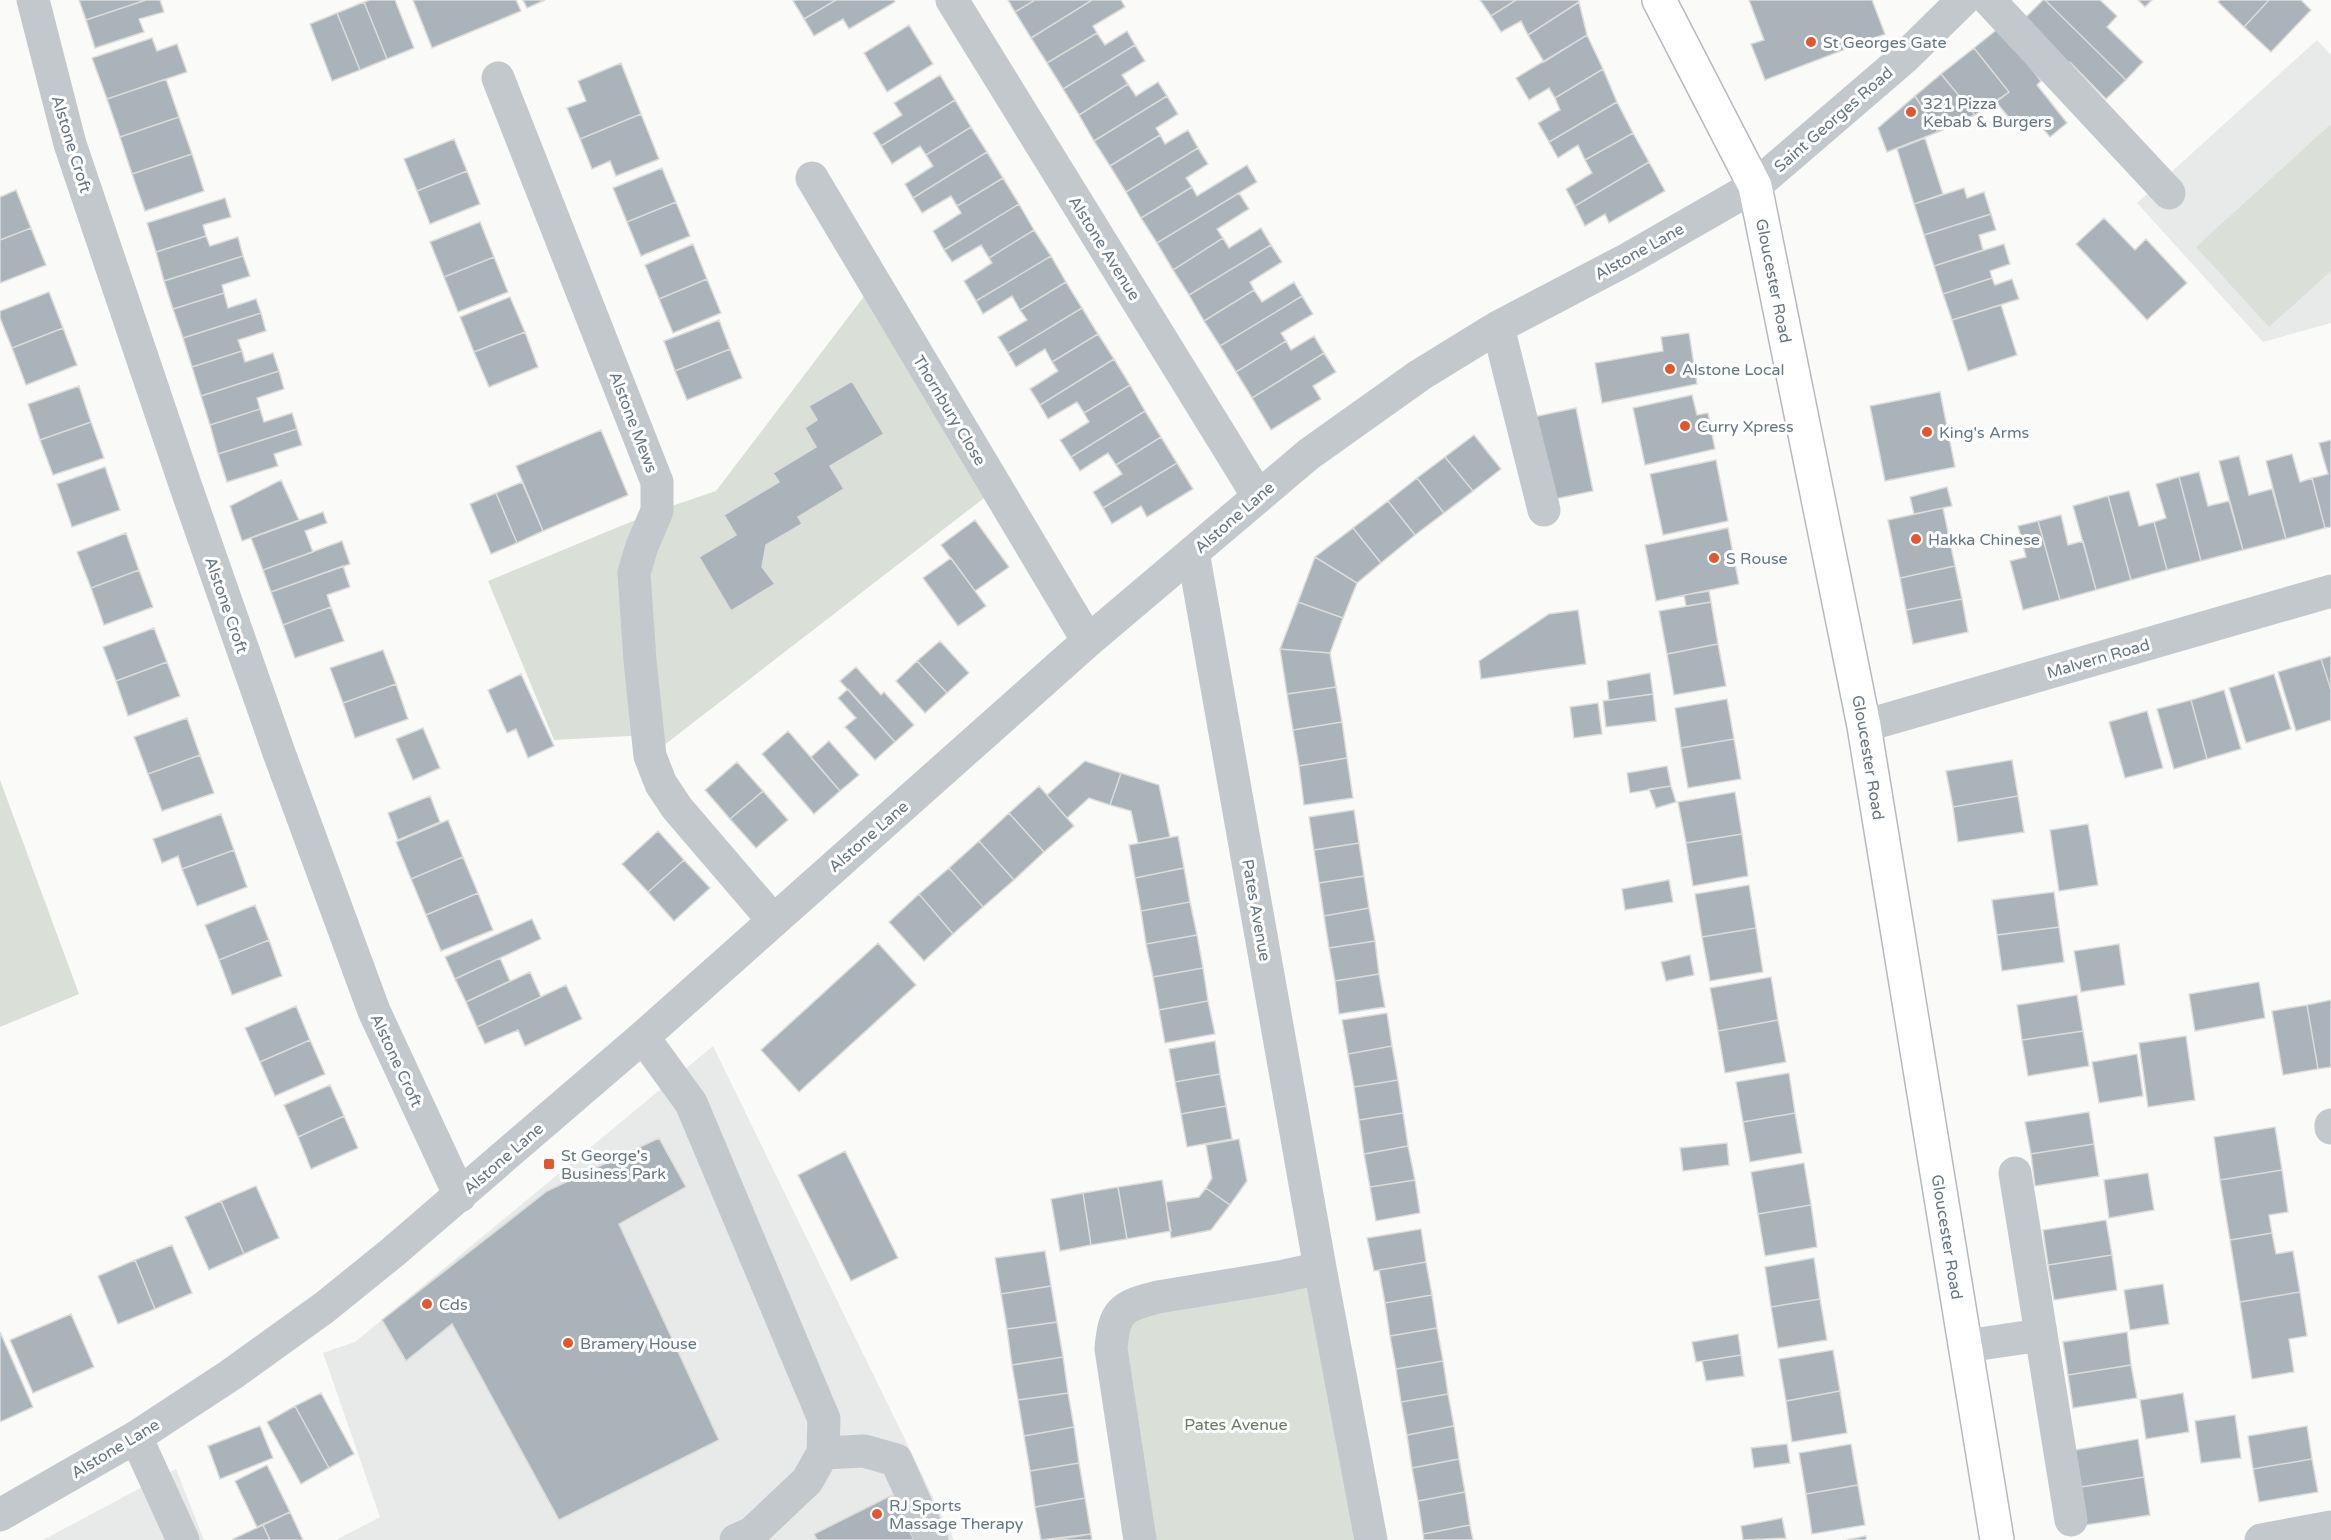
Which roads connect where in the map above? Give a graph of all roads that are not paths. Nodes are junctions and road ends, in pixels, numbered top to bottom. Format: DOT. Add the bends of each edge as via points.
graph roads {
  1 [pos="33,0"];
  2 [pos="952,0"];
  3 [pos="1659,0"];
  4 [pos="1963,0"];
  5 [pos="1989,0"];
  6 [pos="498,78"];
  7 [pos="812,178"];
  8 [pos="1755,186"];
  9 [pos="2169,193"];
  10 [pos="1498,327"];
  11 [pos="1258,496"];
  12 [pos="1544,510"];
  13 [pos="1193,552"];
  14 [pos="2331,591"];
  15 [pos="1088,641"];
  16 [pos="1864,726"];
  17 [pos="773,920"];
  18 [pos="643,1037"];
  19 [pos="2015,1173"];
  20 [pos="460,1196"];
  21 [pos="1320,1268"];
  22 [pos="2041,1335"];
  23 [pos="1966,1346"];
  24 [pos="136,1437"];
  25 [pos="823,1453"];
  26 [pos="0,1515"];
  27 [pos="2071,1521"];
  28 [pos="2331,1527"];
  29 [pos="748,1538"];
  30 [pos="183,1540"];
  31 [pos="932,1540"];
  32 [pos="1140,1540"];
  33 [pos="1371,1540"];
  34 [pos="1997,1540"];
  35 [pos="2261,1540"];
  1 -- 20 [label="street, Alstone Croft" via="70,144 278,750 374,1011"];
  2 -- 11 [label="street, Alstone Avenue"];
  3 -- 8 [label="main road, Gloucester Road"];
  4 -- 8 [label="street, Saint Georges Road" via="1904,58"];
  5 -- 9 [label="street"];
  6 -- 17 [label="street, Alstone Mews" via="657,482 657,511 634,573 650,756 661,784 677,808"];
  7 -- 15 [label="street, Thornbury Close"];
  8 -- 10 [label="street, Alstone Lane"];
  8 -- 16 [label="main road, Gloucester Road"];
  10 -- 11 [label="street, Alstone Lane" via="1362,415"];
  10 -- 12 [label="street"];
  11 -- 13 [label="street, Alstone Lane"];
  13 -- 15 [label="street, Alstone Lane"];
  13 -- 21 [label="street, Pates Avenue"];
  14 -- 16 [label="street, Malvern Road"];
  15 -- 17 [label="street, Alstone Lane"];
  16 -- 23 [label="main road, Gloucester Road"];
  17 -- 18 [label="street, Alstone Lane"];
  18 -- 20 [label="street, Alstone Lane"];
  18 -- 25 [label="street" via="691,1103 824,1419"];
  19 -- 22 [label="street"];
  20 -- 24 [label="street, Alstone Lane" via="325,1307"];
  21 -- 32 [label="street" via="1139,1301 1121,1311 1113,1326 1111,1349"];
  21 -- 33 [label="street, Pates Avenue"];
  22 -- 23 [label="street"];
  22 -- 27 [label="street"];
  23 -- 34 [label="main road, Gloucester Road"];
  24 -- 26 [label="street, Alstone Lane"];
  24 -- 30 [label="street"];
  25 -- 29 [label="street" via="807,1481"];
  25 -- 31 [label="street" via="864,1451 896,1460"];
  28 -- 35 [label="street"];
}
